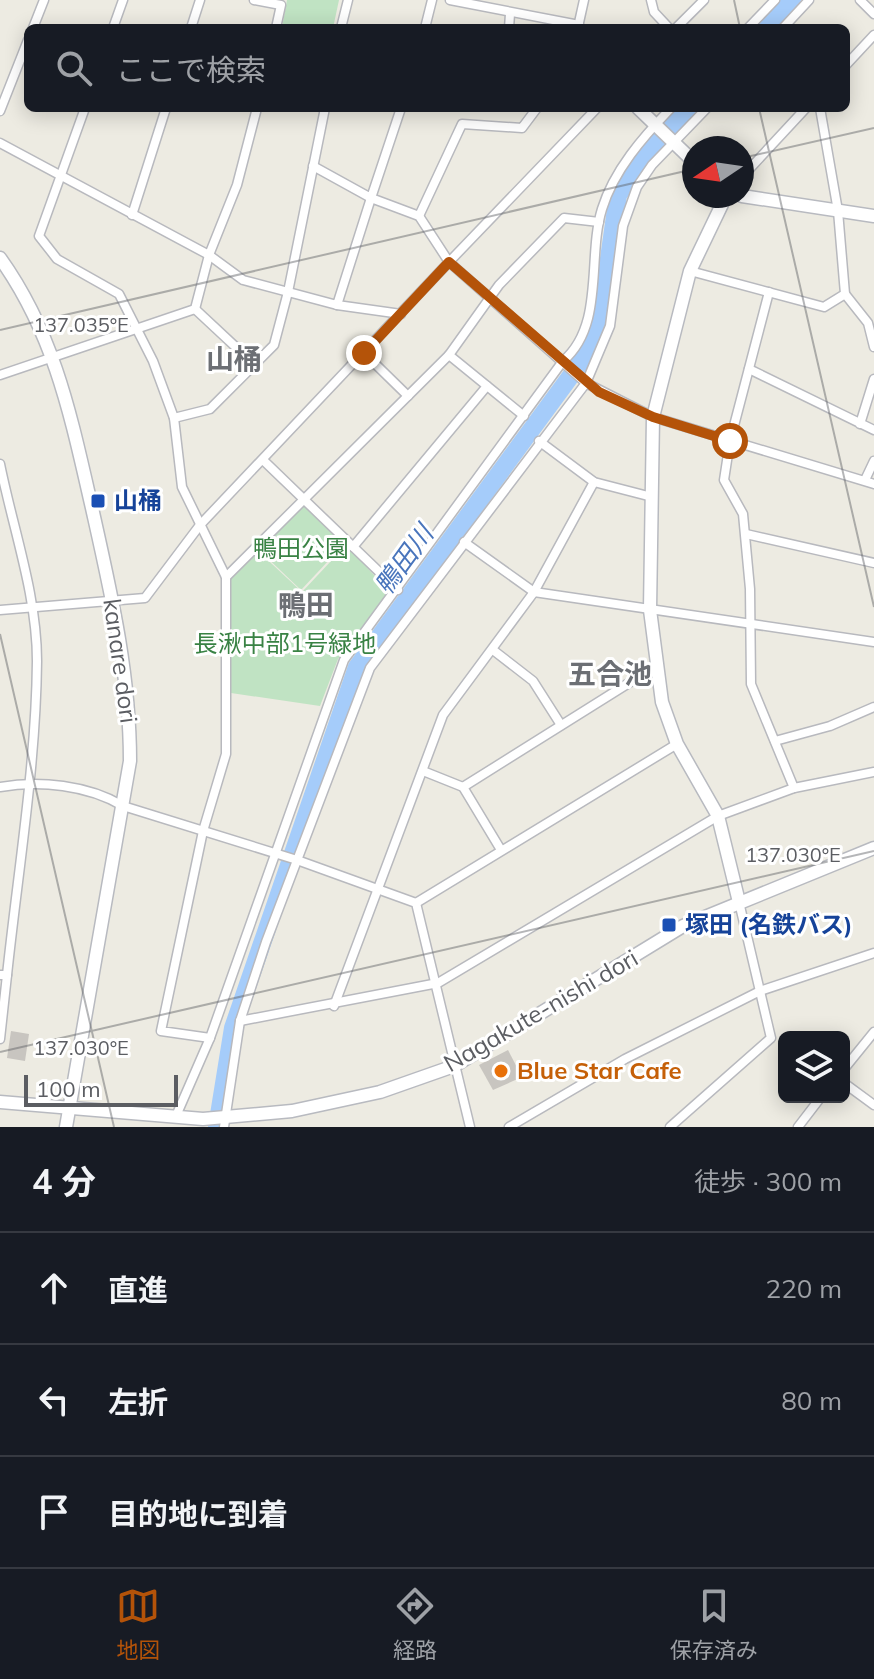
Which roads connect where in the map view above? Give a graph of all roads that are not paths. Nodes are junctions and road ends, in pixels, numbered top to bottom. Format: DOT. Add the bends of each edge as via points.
graph roads {
  1 [pos="44,0"];
  2 [pos="123,0"];
  3 [pos="200,0"];
  4 [pos="254,0"];
  5 [pos="348,0"];
  6 [pos="432,0"];
  7 [pos="450,0"];
  8 [pos="584,0"];
  9 [pos="651,0"];
  10 [pos="704,0"];
  11 [pos="775,0"];
  12 [pos="809,0"];
  13 [pos="860,0"];
  14 [pos="492,4"];
  15 [pos="510,14"];
  16 [pos="874,14"];
  17 [pos="35,24"];
  18 [pos="114,24"];
  19 [pos="192,24"];
  20 [pos="277,24"];
  21 [pos="342,24"];
  22 [pos="426,24"];
  23 [pos="509,24"];
  24 [pos="567,24"];
  25 [pos="578,24"];
  26 [pos="665,24"];
  27 [pos="680,24"];
  28 [pos="752,24"];
  29 [pos="787,24"];
  30 [pos="874,35"];
  31 [pos="24,50"];
  32 [pos="850,61"];
  33 [pos="0,111"];
  34 [pos="84,112"];
  35 [pos="165,112"];
  36 [pos="256,112"];
  37 [pos="324,112"];
  38 [pos="400,112"];
  39 [pos="534,112"];
  40 [pos="593,112"];
  41 [pos="642,112"];
  42 [pos="668,112"];
  43 [pos="703,112"];
  44 [pos="802,112"];
  45 [pos="821,112"];
  46 [pos="658,126"];
  47 [pos="673,141"];
  48 [pos="0,143"];
  49 [pos="682,150"];
  50 [pos="754,164"];
  51 [pos="313,166"];
  52 [pos="62,173"];
  53 [pos="371,198"];
  54 [pos="754,198"];
  55 [pos="720,208"];
  56 [pos="838,211"];
  57 [pos="132,215"];
  58 [pos="419,216"];
  59 [pos="874,216"];
  60 [pos="599,222"];
  61 [pos="209,255"];
  62 [pos="0,258"];
  63 [pos="449,262"];
  64 [pos="690,271"];
  65 [pos="288,292"];
  66 [pos="769,292"];
  67 [pos="845,294"];
  68 [pos="490,299"];
  69 [pos="337,305"];
  70 [pos="195,309"];
  71 [pos="401,314"];
  72 [pos="135,327"];
  73 [pos="874,347"];
  74 [pos="364,353"];
  75 [pos="449,355"];
  76 [pos="53,358"];
  77 [pos="563,361"];
  78 [pos="254,364"];
  79 [pos="749,369"];
  80 [pos="0,375"];
  81 [pos="874,379"];
  82 [pos="586,383"];
  83 [pos="487,386"];
  84 [pos="408,396"];
  85 [pos="524,416"];
  86 [pos="653,417"];
  87 [pos="174,418"];
  88 [pos="860,424"];
  89 [pos="874,430"];
  90 [pos="539,441"];
  91 [pos="730,441"];
  92 [pos="263,460"];
  93 [pos="874,461"];
  94 [pos="0,468"];
  95 [pos="594,482"];
  96 [pos="870,482"];
  97 [pos="652,497"];
  98 [pos="305,501"];
  99 [pos="200,525"];
  100 [pos="746,534"];
  101 [pos="464,542"];
  102 [pos="353,547"];
  103 [pos="874,563"];
  104 [pos="226,577"];
  105 [pos="398,590"];
  106 [pos="534,592"];
  107 [pos="113,602"];
  108 [pos="32,608"];
  109 [pos="0,610"];
  110 [pos="650,610"];
  111 [pos="749,625"];
  112 [pos="874,642"];
  113 [pos="493,650"];
  114 [pos="657,670"];
  115 [pos="874,707"];
  116 [pos="561,725"];
  117 [pos="775,741"];
  118 [pos="677,744"];
  119 [pos="423,771"];
  120 [pos="874,772"];
  121 [pos="28,782"];
  122 [pos="0,787"];
  123 [pos="463,787"];
  124 [pos="794,788"];
  125 [pos="123,806"];
  126 [pos="718,816"];
  127 [pos="203,831"];
  128 [pos="874,848"];
  129 [pos="501,850"];
  130 [pos="275,853"];
  131 [pos="297,860"];
  132 [pos="377,890"];
  133 [pos="739,902"];
  134 [pos="416,903"];
  135 [pos="874,953"];
  136 [pos="3,975"];
  137 [pos="438,983"];
  138 [pos="760,991"];
  139 [pos="334,1006"];
  140 [pos="240,1021"];
  141 [pos="874,1032"];
  142 [pos="210,1038"];
  143 [pos="0,1039"];
  144 [pos="850,1062"];
  145 [pos="454,1066"];
  146 [pos="850,1087"];
  147 [pos="0,1102"];
  148 [pos="817,1103"];
  149 [pos="874,1105"];
  150 [pos="70,1106"];
  151 [pos="176,1116"];
  152 [pos="225,1121"];
  153 [pos="802,1124"];
  154 [pos="66,1127"];
  155 [pos="470,1127"];
  156 [pos="509,1127"];
  157 [pos="670,1127"];
  1 -- 17 [label="street"];
  2 -- 18 [label="street"];
  3 -- 19 [label="street"];
  4 -- 20 [label="street" via="281,5"];
  5 -- 21 [label="street"];
  6 -- 22 [label="street"];
  7 -- 14 [label="street"];
  8 -- 25 [label="street"];
  9 -- 26 [label="street"];
  10 -- 27 [label="street"];
  11 -- 28 [label="street"];
  12 -- 29 [label="street"];
  13 -- 16 [label="street"];
  14 -- 15 [label="street"];
  15 -- 23 [label="street"];
  15 -- 24 [label="street"];
  30 -- 32 [label="street"];
  31 -- 33 [label="street"];
  34 -- 52 [label="street"];
  35 -- 57 [label="street"];
  36 -- 61 [label="street" via="237,185"];
  37 -- 51 [label="street"];
  38 -- 53 [label="street"];
  39 -- 58 [label="street" via="522,128 462,124"];
  40 -- 63 [label="street"];
  41 -- 46 [label="street"];
  42 -- 46 [label="street"];
  43 -- 47 [label="street"];
  44 -- 50 [label="street"];
  45 -- 56 [label="street"];
  46 -- 47 [label="street"];
  46 -- 60 [label="street" via="621,168"];
  47 -- 49 [label="street"];
  47 -- 82 [label="street" via="643,175 628,210 610,326"];
  48 -- 52 [label="street"];
  51 -- 53 [label="street"];
  51 -- 65 [label="street"];
  52 -- 57 [label="street"];
  52 -- 72 [label="street" via="39,236 57,259 119,294"];
  53 -- 58 [label="street"];
  53 -- 69 [label="street"];
  54 -- 56 [label="street"];
  55 -- 64 [label="street"];
  56 -- 59 [label="street"];
  56 -- 67 [label="street"];
  57 -- 61 [label="street"];
  58 -- 63 [label="street"];
  60 -- 68 [label="street" via="564,218"];
  60 -- 77 [label="street" via="588,317 578,348"];
  61 -- 65 [label="street" via="235,277"];
  61 -- 70 [label="street"];
  62 -- 76 [label="street, kanare dori" via="29,302"];
  63 -- 68 [label="street"];
  63 -- 71 [label="street"];
  64 -- 66 [label="street"];
  64 -- 86 [label="street"];
  65 -- 69 [label="street"];
  65 -- 78 [label="street" via="274,345"];
  66 -- 67 [label="street" via="824,307"];
  66 -- 79 [label="street"];
  67 -- 73 [label="street" via="868,323"];
  68 -- 75 [label="street"];
  68 -- 77 [label="street"];
  69 -- 71 [label="street"];
  70 -- 72 [label="street"];
  70 -- 78 [label="street"];
  71 -- 74 [label="street"];
  72 -- 76 [label="street"];
  72 -- 87 [label="street"];
  74 -- 84 [label="street"];
  74 -- 92 [label="street"];
  75 -- 83 [label="street"];
  75 -- 84 [label="street"];
  76 -- 80 [label="street"];
  76 -- 107 [label="street, kanare dori"];
  77 -- 82 [label="street"];
  77 -- 85 [label="street"];
  78 -- 87 [label="street" via="210,409"];
  79 -- 88 [label="street"];
  79 -- 91 [label="street"];
  81 -- 88 [label="street"];
  82 -- 86 [label="street"];
  82 -- 90 [label="street"];
  83 -- 85 [label="street"];
  83 -- 102 [label="street"];
  84 -- 98 [label="street"];
  85 -- 105 [label="street"];
  86 -- 91 [label="street"];
  86 -- 97 [label="street"];
  87 -- 99 [label="street" via="182,487"];
  88 -- 89 [label="street"];
  90 -- 95 [label="street"];
  90 -- 101 [label="street"];
  91 -- 96 [label="street"];
  91 -- 100 [label="street" via="724,480 743,514"];
  92 -- 98 [label="street"];
  92 -- 99 [label="street"];
  93 -- 96 [label="street"];
  94 -- 108 [label="street"];
  95 -- 97 [label="street"];
  95 -- 106 [label="street"];
  97 -- 110 [label="street"];
  98 -- 102 [label="street"];
  98 -- 104 [label="street"];
  99 -- 104 [label="street"];
  99 -- 107 [label="street" via="145,598"];
  100 -- 103 [label="street"];
  100 -- 111 [label="street"];
  101 -- 106 [label="street"];
  101 -- 131 [label="street" via="370,668"];
  102 -- 105 [label="street"];
  104 -- 127 [label="street" via="226,754"];
  105 -- 130 [label="street" via="344,660"];
  106 -- 110 [label="street"];
  106 -- 113 [label="street"];
  107 -- 108 [label="street"];
  107 -- 125 [label="street, kanare dori" via="130,701"];
  108 -- 109 [label="street"];
  108 -- 121 [label="street" via="37,660"];
  110 -- 111 [label="street"];
  110 -- 114 [label="street"];
  111 -- 112 [label="street"];
  111 -- 117 [label="street" via="751,684"];
  113 -- 116 [label="street" via="533,681"];
  113 -- 119 [label="street" via="443,715"];
  114 -- 116 [label="street"];
  114 -- 118 [label="street"];
  115 -- 117 [label="street"];
  116 -- 123 [label="street"];
  117 -- 124 [label="street"];
  118 -- 126 [label="street"];
  118 -- 129 [label="street"];
  119 -- 123 [label="street"];
  119 -- 132 [label="street"];
  120 -- 124 [label="street"];
  121 -- 122 [label="street"];
  121 -- 125 [label="street" via="109,798"];
  121 -- 136 [label="street"];
  123 -- 129 [label="street"];
  124 -- 126 [label="street"];
  125 -- 127 [label="street"];
  125 -- 150 [label="street, kanare dori"];
  126 -- 133 [label="street"];
  126 -- 137 [label="street"];
  127 -- 130 [label="street"];
  127 -- 142 [label="street" via="161,1031"];
  128 -- 133 [label="street, Nagakute-nishi dori"];
  129 -- 134 [label="street"];
  130 -- 131 [label="street"];
  130 -- 142 [label="street"];
  131 -- 132 [label="street"];
  131 -- 140 [label="street"];
  132 -- 134 [label="street"];
  132 -- 139 [label="street"];
  133 -- 138 [label="street"];
  133 -- 145 [label="street, Nagakute-nishi dori" via="683,926"];
  134 -- 137 [label="street"];
  135 -- 138 [label="street"];
  136 -- 143 [label="street"];
  137 -- 139 [label="street"];
  137 -- 145 [label="street"];
  138 -- 156 [label="street" via="625,1059"];
  138 -- 157 [label="street" via="771,1038"];
  139 -- 140 [label="street"];
  140 -- 152 [label="street"];
  141 -- 144 [label="street"];
  142 -- 151 [label="street"];
  145 -- 152 [label="street, Nagakute-nishi dori" via="340,1102"];
  145 -- 155 [label="street"];
  146 -- 149 [label="street"];
  147 -- 150 [label="street, Nagakute-nishi dori"];
  148 -- 153 [label="street"];
  150 -- 151 [label="street, Nagakute-nishi dori"];
  150 -- 154 [label="street, kanare dori"];
  151 -- 152 [label="street, Nagakute-nishi dori"];
}
